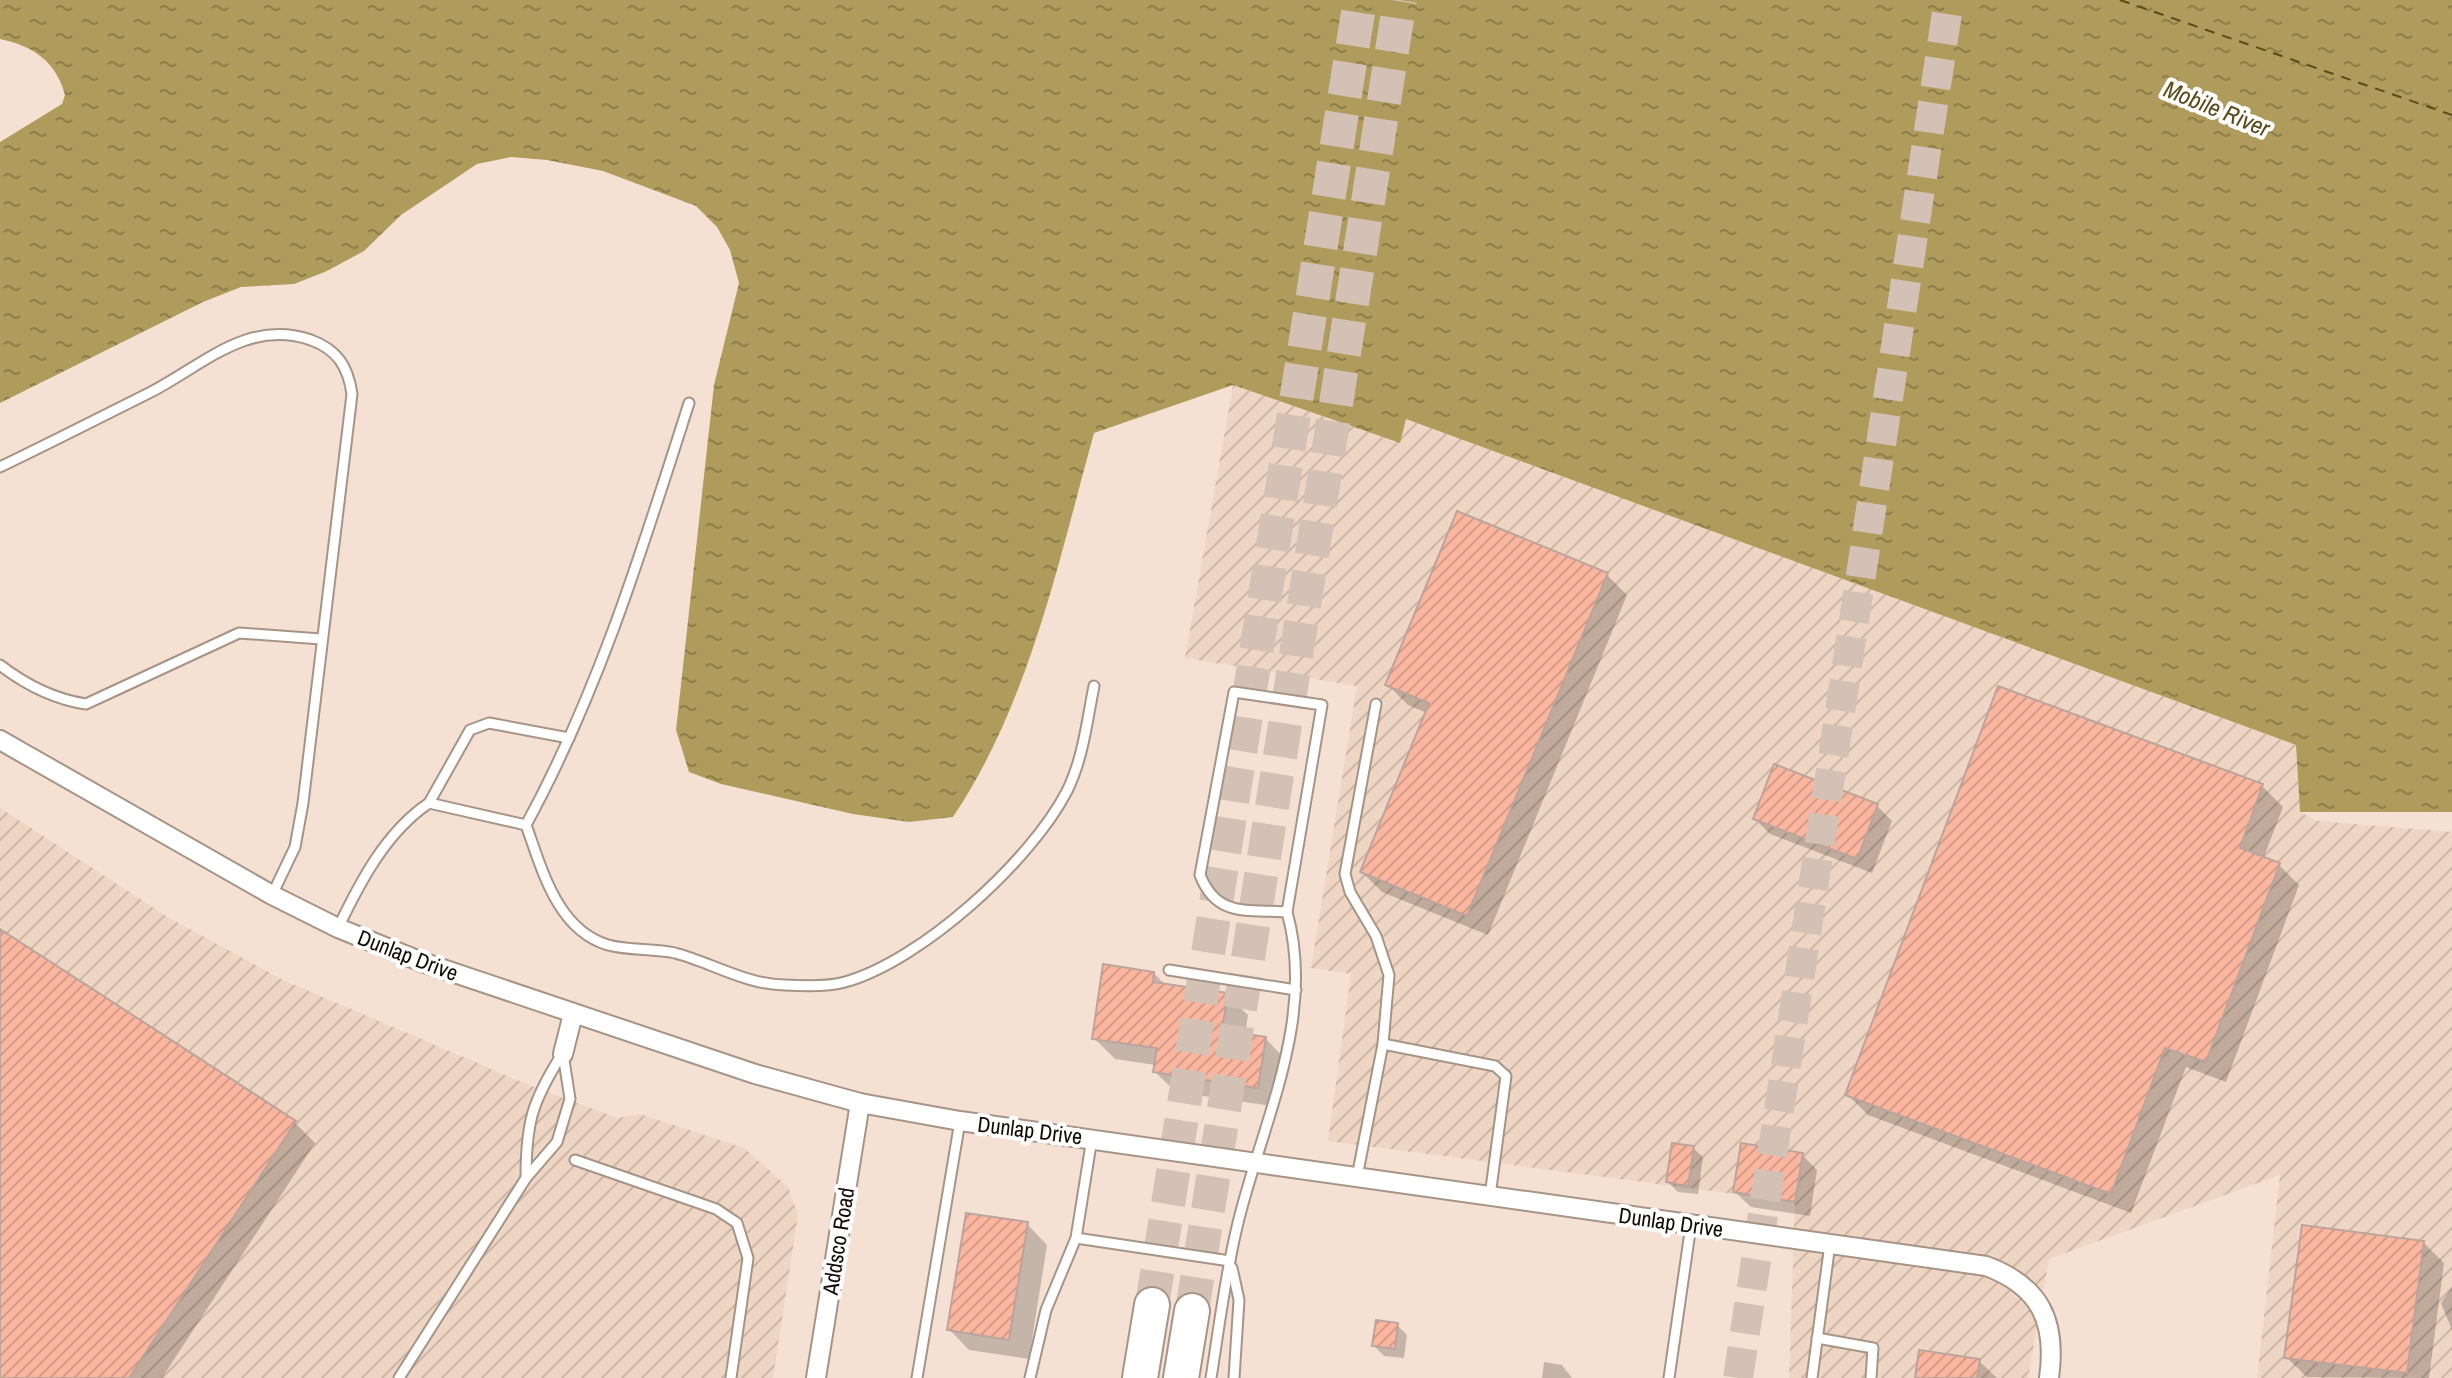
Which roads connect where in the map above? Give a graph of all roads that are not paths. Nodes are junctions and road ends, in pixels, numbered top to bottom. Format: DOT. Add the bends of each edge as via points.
graph roads {
  1 [pos="689,403"];
  2 [pos="0,467"];
  3 [pos="321,639"];
  4 [pos="0,665"];
  5 [pos="1094,686"];
  6 [pos="1376,704"];
  7 [pos="569,738"];
  8 [pos="0,740"];
  9 [pos="429,803"];
  10 [pos="526,825"];
  11 [pos="272,895"];
  12 [pos="1287,912"];
  13 [pos="338,928"];
  14 [pos="1169,970"];
  15 [pos="1296,990"];
  16 [pos="573,1014"];
  17 [pos="1383,1044"];
  18 [pos="563,1054"];
  19 [pos="860,1103"];
  20 [pos="960,1121"];
  21 [pos="1092,1138"];
  22 [pos="575,1160"];
  23 [pos="1255,1163"];
  24 [pos="1357,1177"];
  25 [pos="526,1178"];
  26 [pos="1490,1196"];
  27 [pos="1691,1225"];
  28 [pos="1076,1238"];
  29 [pos="1830,1244"];
  30 [pos="1230,1261"];
  31 [pos="1152,1305"];
  32 [pos="1192,1311"];
  33 [pos="1817,1338"];
  34 [pos="399,1378"];
  35 [pos="731,1378"];
  36 [pos="816,1378"];
  37 [pos="917,1378"];
  38 [pos="1030,1378"];
  39 [pos="1140,1378"];
  40 [pos="1181,1378"];
  41 [pos="1211,1378"];
  42 [pos="1234,1378"];
  43 [pos="1669,1378"];
  44 [pos="1812,1378"];
  45 [pos="1871,1378"];
  46 [pos="2049,1378"];
  1 -- 7 [label="lane" via="630,589"];
  2 -- 3 [label="lane" via="250,337 296,335 325,345 348,370 352,394"];
  3 -- 4 [label="lane" via="239,633 86,704 62,701"];
  3 -- 11 [label="lane" via="295,847"];
  5 -- 10 [label="lane" via="1079,761 1067,791 1017,858 919,947 843,983 781,986 675,953 610,945 589,937 573,925 548,885"];
  6 -- 17 [label="lane" via="1345,874 1389,975"];
  7 -- 9 [label="lane" via="489,723 470,730"];
  7 -- 10 [label="lane"];
  8 -- 11 [label="street, Dunlap Drive"];
  9 -- 10 [label="lane"];
  9 -- 13 [label="lane" via="413,814 363,876"];
  11 -- 13 [label="street, Dunlap Drive"];
  12 -- 12 [label="lane" via="1322,705 1234,692 1200,875 1208,895 1224,908"];
  12 -- 15 [label="lane" via="1296,946"];
  13 -- 16 [label="street, Dunlap Drive"];
  14 -- 15 [label="lane"];
  15 -- 23 [label="lane" via="1278,1097"];
  16 -- 18 [label="street"];
  16 -- 19 [label="street, Dunlap Drive"];
  17 -- 24 [label="lane"];
  17 -- 26 [label="lane" via="1495,1066 1506,1076"];
  18 -- 25 [label="lane" via="540,1089 526,1131"];
  18 -- 25 [label="lane" via="570,1099 557,1142"];
  19 -- 20 [label="street, Dunlap Drive"];
  19 -- 36 [label="street, Addsco Road"];
  20 -- 21 [label="street, Dunlap Drive"];
  20 -- 37 [label="lane"];
  21 -- 23 [label="street, Dunlap Drive"];
  21 -- 28 [label="lane"];
  22 -- 35 [label="lane" via="716,1209 737,1223 748,1258"];
  23 -- 24 [label="street, Dunlap Drive"];
  23 -- 30 [label="lane"];
  24 -- 26 [label="street, Dunlap Drive"];
  25 -- 34 [label="lane"];
  26 -- 27 [label="street, Dunlap Drive"];
  27 -- 29 [label="street, Dunlap Drive"];
  27 -- 43 [label="lane"];
  28 -- 30 [label="lane"];
  28 -- 38 [label="lane" via="1046,1310"];
  29 -- 33 [label="lane"];
  29 -- 46 [label="street, Dunlap Drive" via="1986,1266 2013,1276 2044,1312 2050,1338"];
  30 -- 41 [label="lane"];
  30 -- 42 [label="lane" via="1239,1300"];
  31 -- 39 [label="highway"];
  32 -- 40 [label="highway"];
  33 -- 44 [label="lane"];
  33 -- 45 [label="lane" via="1873,1348"];
}
